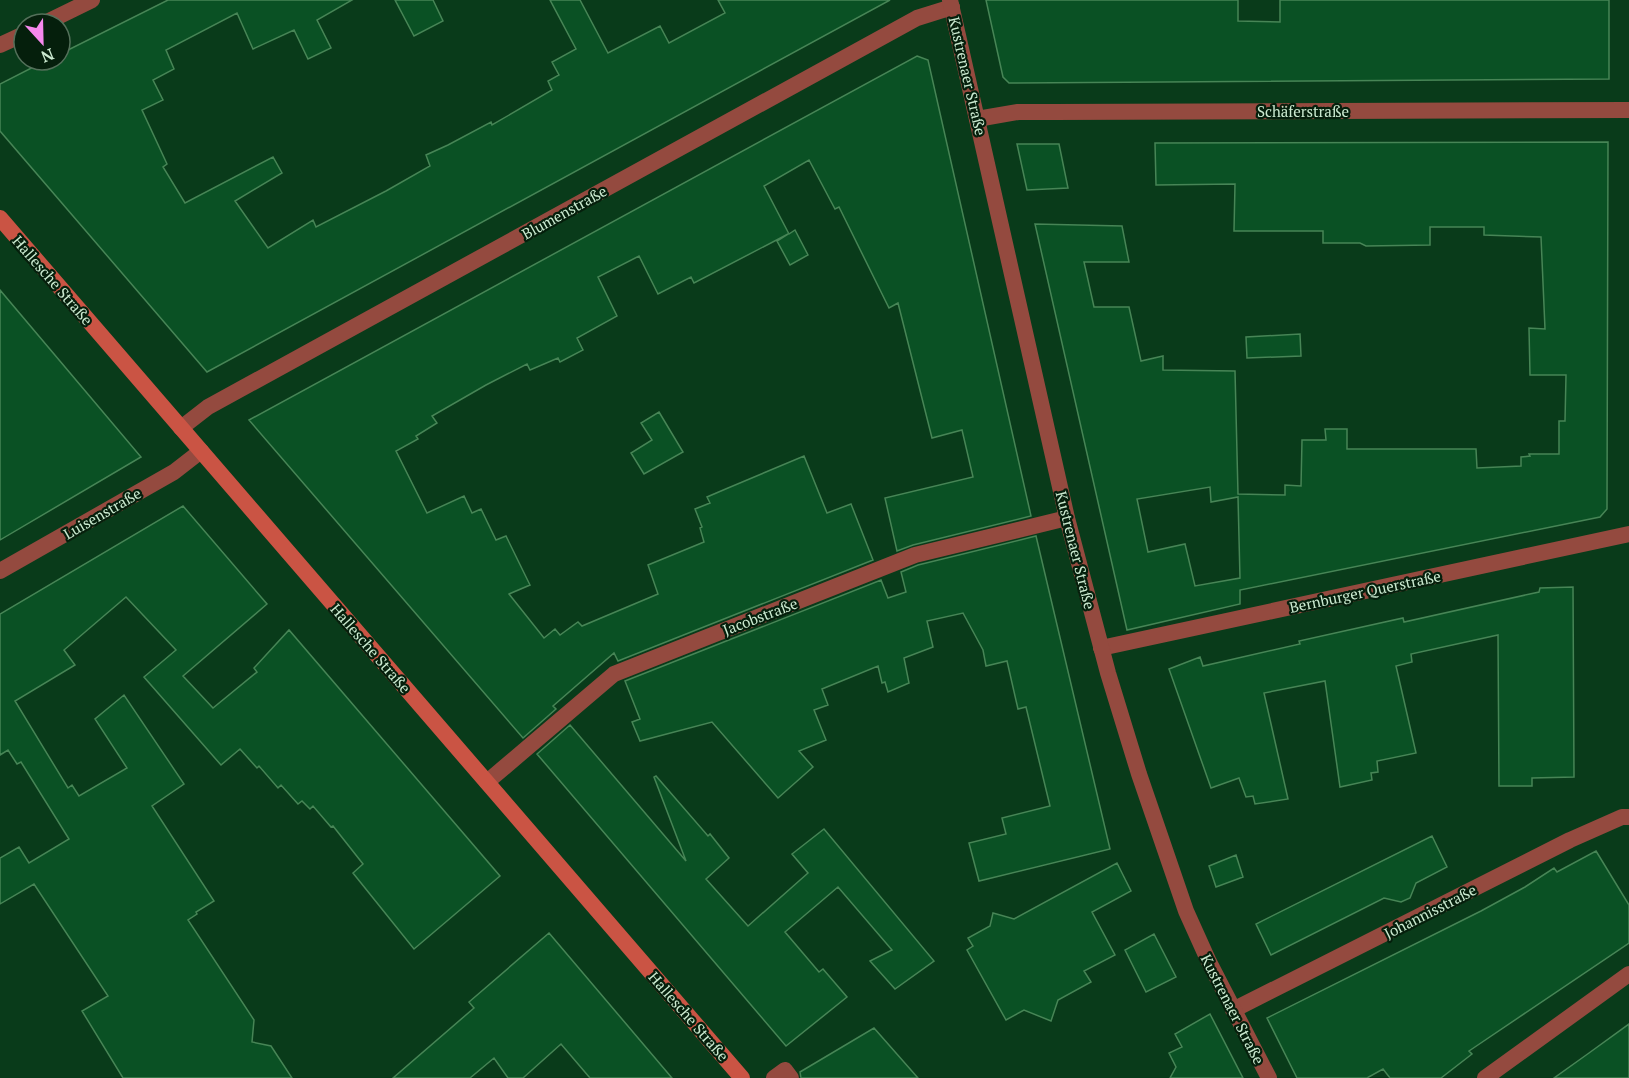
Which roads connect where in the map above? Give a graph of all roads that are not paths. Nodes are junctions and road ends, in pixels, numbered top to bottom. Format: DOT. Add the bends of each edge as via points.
graph roads {
  1 [pos="92,0"];
  2 [pos="951,3"];
  3 [pos="68,12"];
  4 [pos="1629,110"];
  5 [pos="977,119"];
  6 [pos="0,218"];
  7 [pos="181,428"];
  8 [pos="201,451"];
  9 [pos="1067,518"];
  10 [pos="1629,534"];
  11 [pos="0,571"];
  12 [pos="1101,648"];
  13 [pos="487,782"];
  14 [pos="1629,817"];
  15 [pos="1629,974"];
  16 [pos="1233,1010"];
  17 [pos="742,1078"];
  18 [pos="774,1078"];
  19 [pos="791,1078"];
  20 [pos="1269,1078"];
  21 [pos="1485,1078"];
  1 -- 3 [label="street"];
  2 -- 5 [label="street, Kustrenaer Straße"];
  2 -- 7 [label="street, Blumenstraße" via="917,18 208,407"];
  4 -- 5 [label="street, Schäferstraße" via="1018,112"];
  5 -- 9 [label="street, Kustrenaer Straße"];
  6 -- 7 [label="main road, Hallesche Straße"];
  7 -- 8 [label="main road, Hallesche Straße"];
  8 -- 11 [label="street, Luisenstraße" via="174,472"];
  8 -- 13 [label="main road, Hallesche Straße"];
  9 -- 12 [label="street, Kustrenaer Straße"];
  9 -- 13 [label="street, Jacobstraße" via="915,555 614,674"];
  10 -- 12 [label="street, Bernburger Querstraße"];
  12 -- 16 [label="street, Kustrenaer Straße" via="1186,911"];
  13 -- 17 [label="main road, Hallesche Straße"];
  14 -- 16 [label="street, Johannisstraße" via="1570,840"];
  15 -- 21 [label="street"];
  16 -- 20 [label="street, Kustrenaer Straße"];
  18 -- 19 [label="street" via="785,1070"];
}
